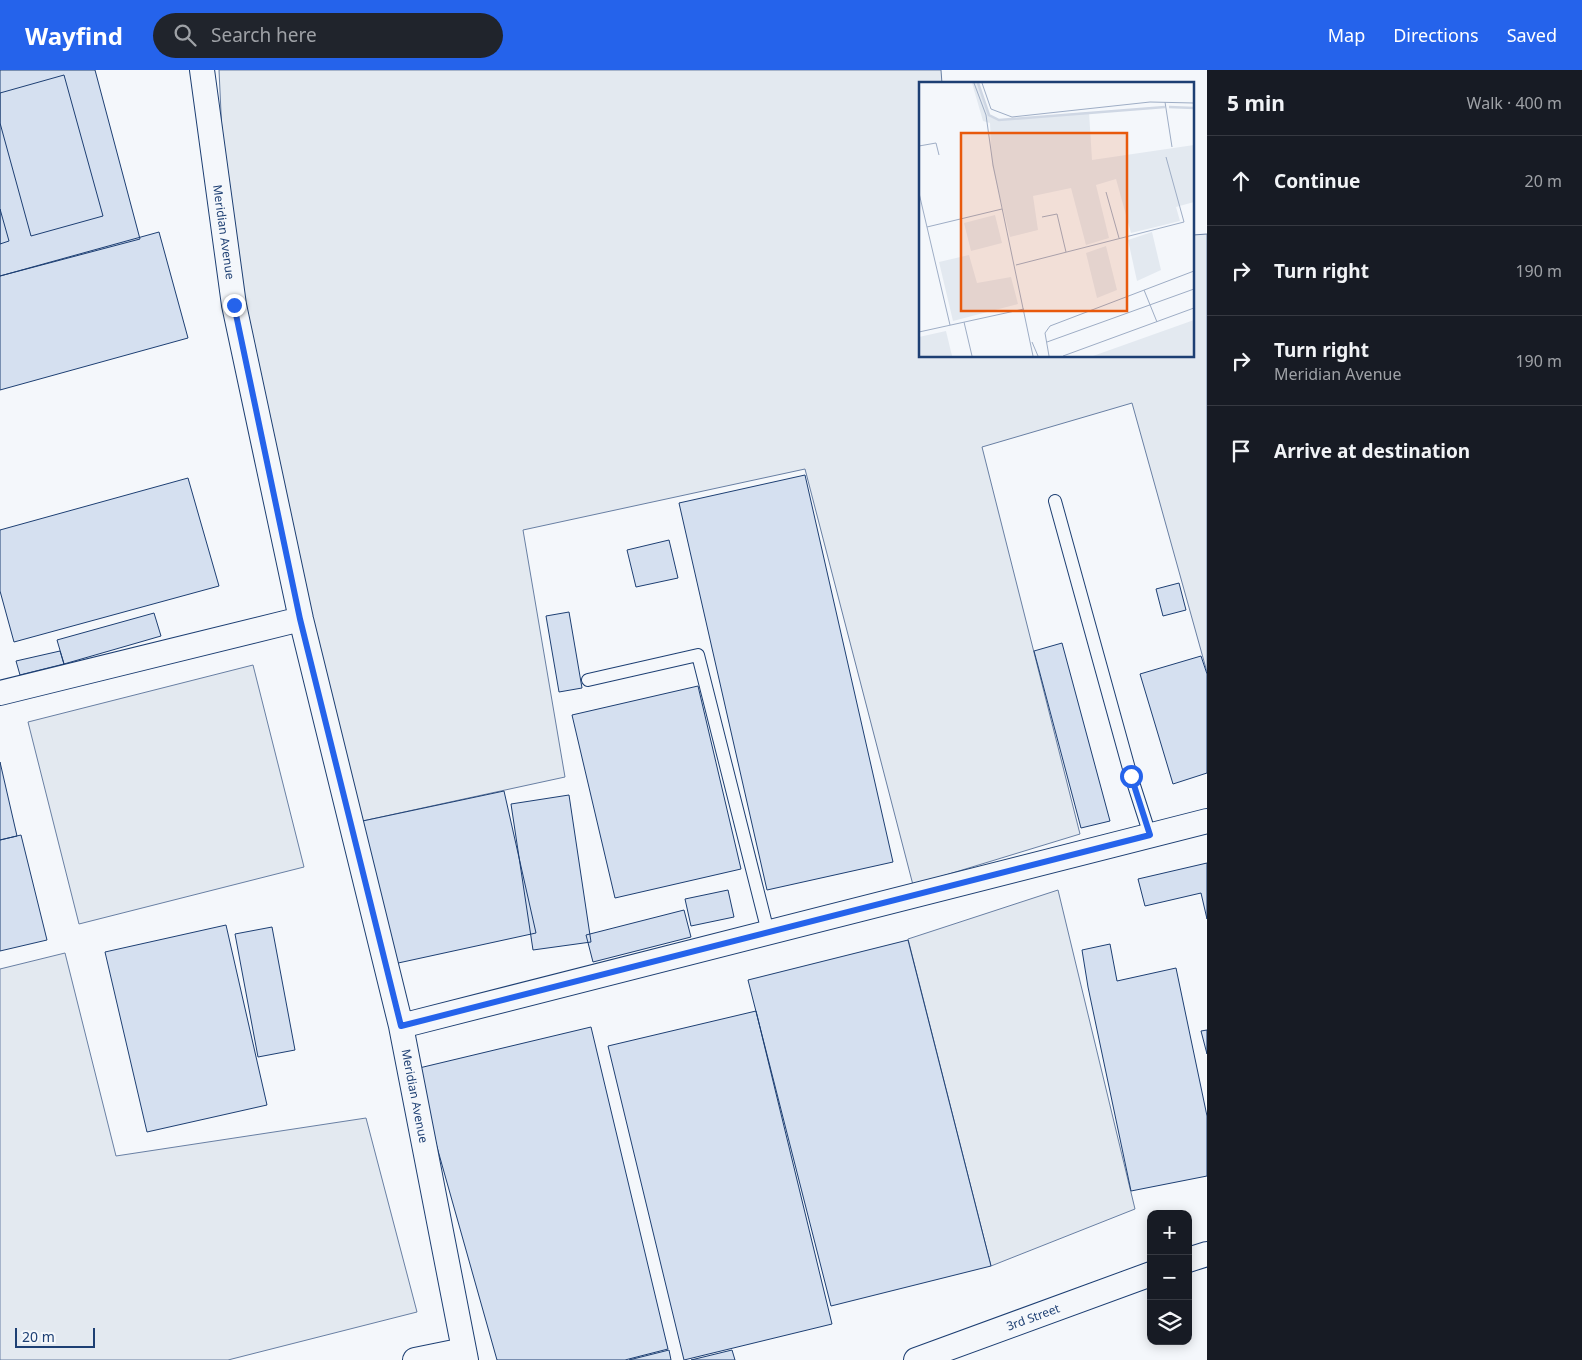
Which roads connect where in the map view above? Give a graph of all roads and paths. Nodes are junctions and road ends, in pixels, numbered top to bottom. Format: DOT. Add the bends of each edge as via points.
graph roads {
  1 [pos="202,70"];
  2 [pos="1055,501"];
  3 [pos="300,619"];
  4 [pos="588,680"];
  5 [pos="0,693"];
  6 [pos="1207,821"];
  7 [pos="1150,835"];
  8 [pos="768,932"];
  9 [pos="401,1026"];
  10 [pos="1207,1254"];
  11 [pos="1192,1259"];
  12 [pos="1147,1275"];
  13 [pos="465,1355"];
  14 [pos="415,1360"];
  15 [pos="916,1360"];
  1 -- 3 [label="street, Meridian Avenue" via="234,305"];
  2 -- 7 [label="lane"];
  3 -- 5 [label="street"];
  3 -- 9 [label="street, Meridian Avenue"];
  4 -- 8 [label="lane" via="698,655"];
  6 -- 7 [label="street"];
  7 -- 8 [label="street"];
  8 -- 9 [label="street"];
  9 -- 13 [label="street, Meridian Avenue"];
  10 -- 11 [label="street"];
  12 -- 15 [label="street, 3rd Street"];
  13 -- 14 [label="street"];
}
